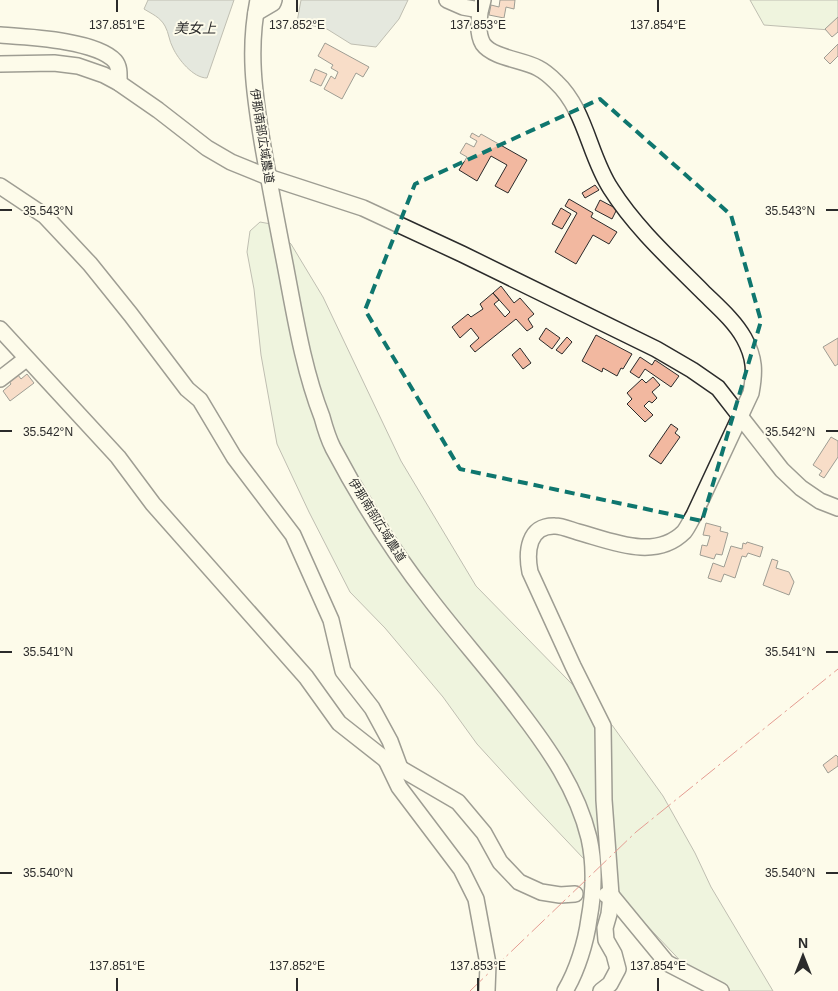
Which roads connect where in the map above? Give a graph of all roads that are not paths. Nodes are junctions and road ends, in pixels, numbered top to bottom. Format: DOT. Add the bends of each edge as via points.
graph roads {
  1 [pos="274,0"];
  2 [pos="447,0"];
  3 [pos="481,5"];
  4 [pos="257,6"];
  5 [pos="0,35"];
  6 [pos="0,64"];
  7 [pos="119,83"];
  8 [pos="268,178"];
  9 [pos="0,186"];
  10 [pos="0,329"];
  11 [pos="26,358"];
  12 [pos="0,379"];
  13 [pos="740,415"];
  14 [pos="838,508"];
  15 [pos="386,760"];
  16 [pos="400,768"];
  17 [pos="575,894"];
  18 [pos="607,895"];
  19 [pos="570,990"];
  20 [pos="487,991"];
  21 [pos="601,991"];
  22 [pos="721,991"];
  1 -- 4 [label="street"];
  2 -- 3 [label="street" via="463,7"];
  3 -- 13 [label="street" via="479,27 484,46 494,53 538,68 557,82 579,115 609,188 623,208 728,316 744,337 755,372 751,393"];
  4 -- 8 [label="street, 伊那南部広域農道" via="252,49 255,94"];
  5 -- 7 [label="street" via="60,40 105,54 119,68"];
  6 -- 7 [label="street" via="78,66"];
  7 -- 8 [label="street" via="207,148"];
  8 -- 13 [label="street" via="363,208 656,349 718,388"];
  8 -- 19 [label="street, 伊那南部広域農道" via="297,333 311,389 332,445 382,532 429,598 550,750 583,817 594,878 592,906 586,939"];
  9 -- 16 [label="street" via="45,216 90,264 187,389 200,400 234,457 293,534 331,620 343,671 372,708"];
  10 -- 11 [label="street"];
  11 -- 12 [label="street"];
  11 -- 15 [label="street" via="118,457 153,504 306,677 339,723"];
  13 -- 14 [label="street" via="782,470 801,488"];
  13 -- 18 [label="street" via="694,515 685,531 672,540 642,548 556,526 542,528 534,534 528,548 530,572 603,726"];
  15 -- 16 [label="street"];
  15 -- 20 [label="street" via="398,787 461,869 476,899 488,964"];
  16 -- 17 [label="street" via="458,802 484,833 500,862 519,882 541,892"];
  18 -- 21 [label="street" via="606,940 618,969 610,984"];
  18 -- 22 [label="street" via="667,963"];
}
